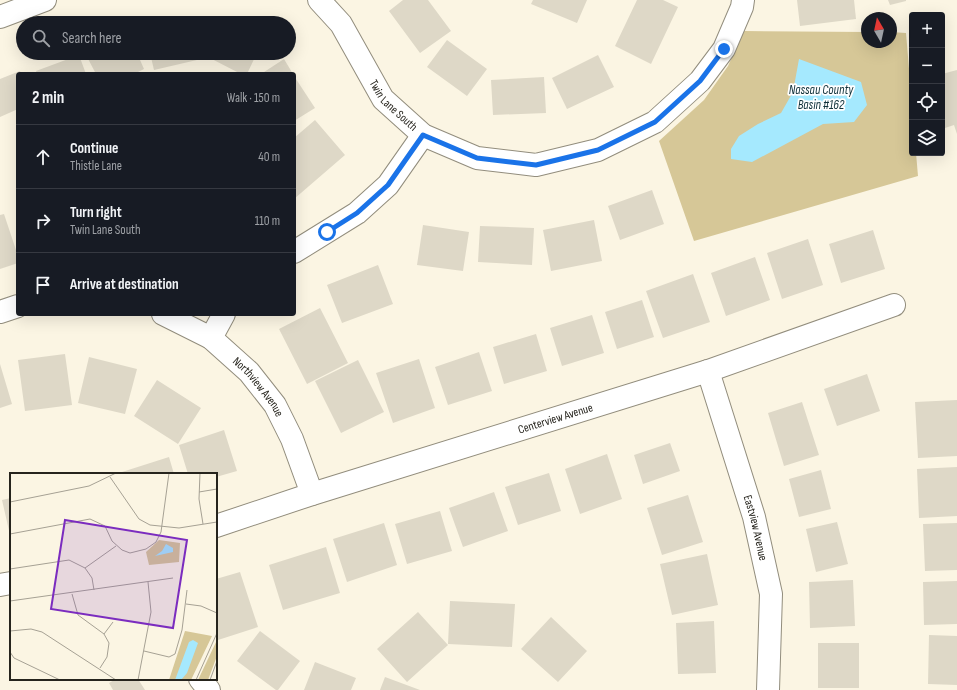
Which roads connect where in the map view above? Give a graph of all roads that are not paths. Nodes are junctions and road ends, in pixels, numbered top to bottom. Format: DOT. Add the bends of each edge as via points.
graph roads {
  1 [pos="45,0"];
  2 [pos="319,0"];
  3 [pos="743,0"];
  4 [pos="0,17"];
  5 [pos="423,135"];
  6 [pos="296,251"];
  7 [pos="894,305"];
  8 [pos="16,307"];
  9 [pos="0,312"];
  10 [pos="167,316"];
  11 [pos="223,316"];
  12 [pos="211,338"];
  13 [pos="708,371"];
  14 [pos="312,494"];
  15 [pos="217,526"];
  16 [pos="10,583"];
  17 [pos="0,585"];
  18 [pos="201,680"];
  19 [pos="209,690"];
  20 [pos="768,690"];
  1 -- 4 [label="street"];
  2 -- 5 [label="street, Twin Lane South" via="341,24 383,99"];
  3 -- 5 [label="street, Twin Lane South" via="724,49 700,81 655,122 598,150 536,165 477,158"];
  5 -- 6 [label="street" via="388,185 357,213"];
  7 -- 13 [label="street, Centerview Avenue"];
  8 -- 9 [label="street"];
  10 -- 12 [label="street, Northview Avenue"];
  11 -- 12 [label="street"];
  12 -- 14 [label="street, Northview Avenue" via="249,372 275,405 292,439"];
  13 -- 14 [label="street, Centerview Avenue"];
  13 -- 20 [label="street, Eastview Avenue" via="754,517 771,594"];
  14 -- 15 [label="street, Centerview Avenue"];
  16 -- 17 [label="street"];
  18 -- 19 [label="street"];
}
